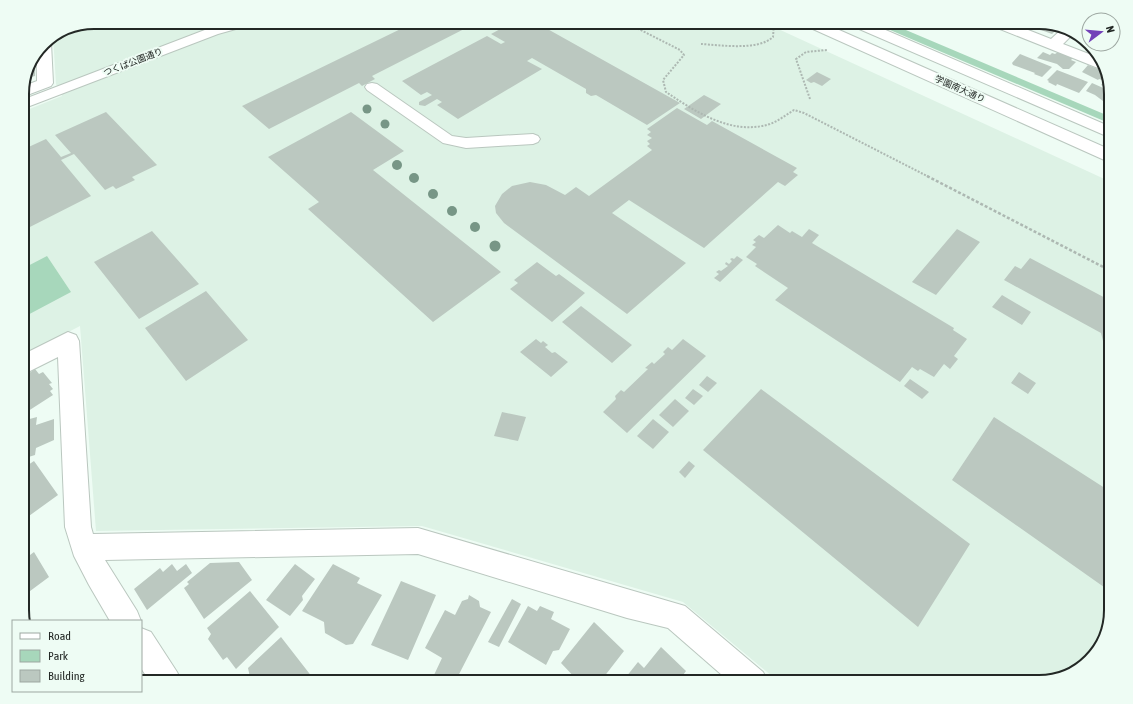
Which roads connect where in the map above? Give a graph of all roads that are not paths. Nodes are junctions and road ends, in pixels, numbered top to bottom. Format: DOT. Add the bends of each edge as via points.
graph roads {
  1 [pos="221,29"];
  2 [pos="824,29"];
  3 [pos="871,29"];
  4 [pos="1013,29"];
  5 [pos="1065,34"];
  6 [pos="1054,45"];
  7 [pos="44,52"];
  8 [pos="1095,62"];
  9 [pos="372,87"];
  10 [pos="29,89"];
  11 [pos="29,102"];
  12 [pos="1104,130"];
  13 [pos="534,139"];
  14 [pos="1104,154"];
  15 [pos="29,362"];
  16 [pos="84,547"];
  17 [pos="126,620"];
  18 [pos="142,644"];
  19 [pos="162,675"];
  20 [pos="745,675"];
  1 -- 11 [label="street, つくば公園通り"];
  2 -- 14 [label="street, 学園南大通り"];
  3 -- 12 [label="street, 学園南大通り"];
  4 -- 6 [label="street"];
  5 -- 6 [label="street"];
  6 -- 8 [label="street"];
  7 -- 10 [label="street" via="45,83"];
  9 -- 13 [label="street" via="448,140 466,143"];
  15 -- 16 [label="street" via="68,342 78,527"];
  16 -- 17 [label="street" via="106,589"];
  16 -- 20 [label="street" via="418,541 619,602 675,616"];
  18 -- 19 [label="street"];
}
